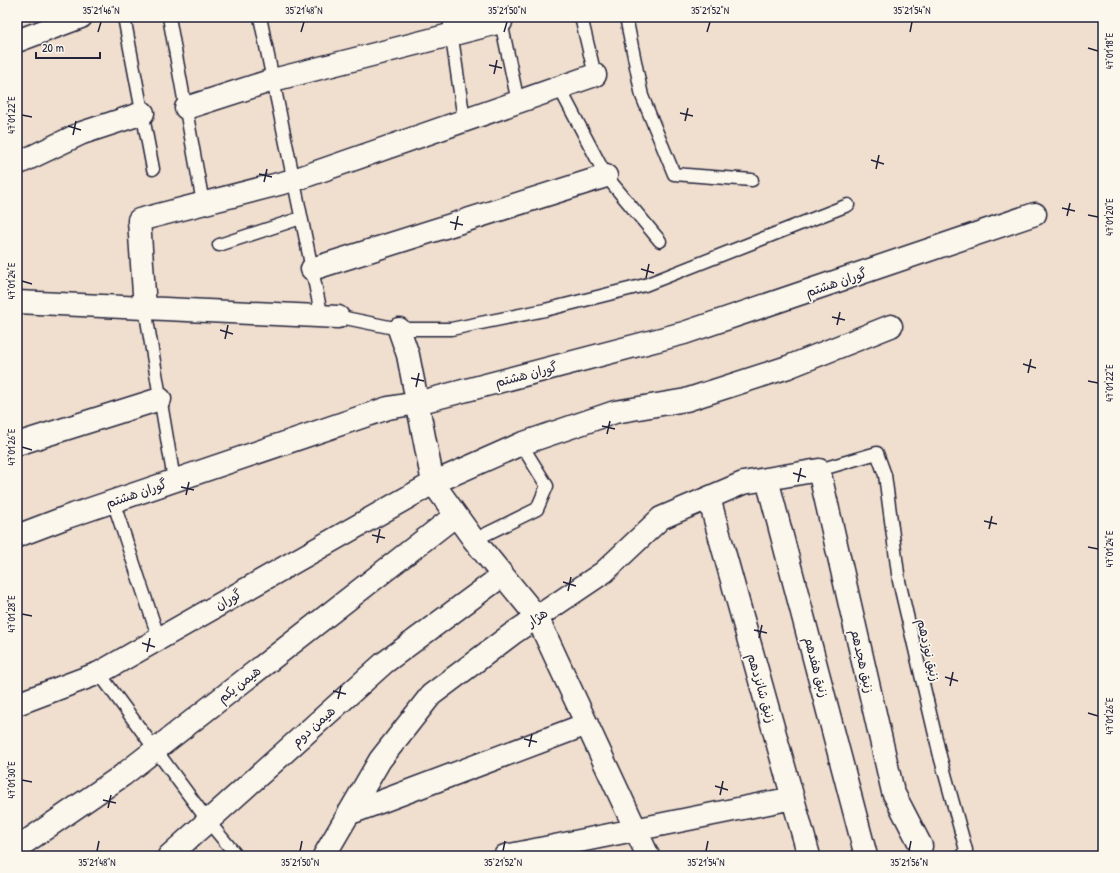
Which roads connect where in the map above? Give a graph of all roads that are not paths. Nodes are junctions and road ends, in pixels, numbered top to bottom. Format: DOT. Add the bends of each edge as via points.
graph roads {
  1 [pos="82,17"];
  2 [pos="124,17"];
  3 [pos="260,17"];
  4 [pos="581,17"];
  5 [pos="626,17"];
  6 [pos="172,18"];
  7 [pos="500,19"];
  8 [pos="450,26"];
  9 [pos="17,41"];
  10 [pos="595,75"];
  11 [pos="273,80"];
  12 [pos="559,87"];
  13 [pos="518,102"];
  14 [pos="186,108"];
  15 [pos="143,113"];
  16 [pos="464,120"];
  17 [pos="17,164"];
  18 [pos="153,169"];
  19 [pos="606,176"];
  20 [pos="294,180"];
  21 [pos="752,180"];
  22 [pos="203,204"];
  23 [pos="848,205"];
  24 [pos="1035,214"];
  25 [pos="301,218"];
  26 [pos="660,241"];
  27 [pos="219,245"];
  28 [pos="312,269"];
  29 [pos="17,302"];
  30 [pos="145,308"];
  31 [pos="338,317"];
  32 [pos="891,326"];
  33 [pos="400,329"];
  34 [pos="160,400"];
  35 [pos="417,403"];
  36 [pos="17,444"];
  37 [pos="521,444"];
  38 [pos="819,470"];
  39 [pos="768,479"];
  40 [pos="174,480"];
  41 [pos="433,483"];
  42 [pos="709,498"];
  43 [pos="113,501"];
  44 [pos="456,515"];
  45 [pos="17,536"];
  46 [pos="474,540"];
  47 [pos="503,575"];
  48 [pos="537,617"];
  49 [pos="159,639"];
  50 [pos="99,673"];
  51 [pos="17,704"];
  52 [pos="587,724"];
  53 [pos="155,750"];
  54 [pos="793,798"];
  55 [pos="348,814"];
  56 [pos="208,821"];
  57 [pos="636,830"];
  58 [pos="921,846"];
  59 [pos="17,848"];
  60 [pos="964,853"];
  61 [pos="168,856"];
  62 [pos="237,856"];
  63 [pos="324,856"];
  64 [pos="505,856"];
  65 [pos="648,856"];
  66 [pos="809,856"];
  67 [pos="866,856"];
  1 -- 9 [label="street"];
  2 -- 15 [label="lane"];
  3 -- 11 [label="lane"];
  4 -- 10 [label="lane"];
  5 -- 21 [label="lane" via="642,96 674,174"];
  6 -- 14 [label="lane"];
  7 -- 8 [label="street"];
  7 -- 13 [label="lane"];
  8 -- 11 [label="street"];
  8 -- 16 [label="lane"];
  10 -- 12 [label="street"];
  11 -- 14 [label="street"];
  11 -- 20 [label="lane"];
  12 -- 13 [label="street"];
  12 -- 19 [label="lane"];
  13 -- 16 [label="street"];
  14 -- 22 [label="lane"];
  15 -- 17 [label="street" via="82,133"];
  15 -- 18 [label="lane"];
  16 -- 20 [label="street"];
  19 -- 26 [label="lane"];
  19 -- 28 [label="street"];
  20 -- 22 [label="street"];
  20 -- 25 [label="lane"];
  22 -- 30 [label="street" via="139,220"];
  23 -- 33 [label="lane" via="645,285 545,310 451,329"];
  24 -- 35 [label="street, گوران هشتم" via="684,333"];
  25 -- 27 [label="lane"];
  25 -- 28 [label="lane"];
  28 -- 31 [label="lane" via="321,313"];
  29 -- 30 [label="street"];
  30 -- 31 [label="street"];
  30 -- 34 [label="lane"];
  31 -- 33 [label="lane"];
  32 -- 37 [label="street, گوران" via="788,367 693,398 615,412"];
  33 -- 35 [label="street"];
  34 -- 36 [label="street"];
  34 -- 40 [label="lane"];
  35 -- 40 [label="street, گوران هشتم" via="388,408"];
  35 -- 41 [label="street"];
  37 -- 41 [label="street, گوران"];
  37 -- 46 [label="lane" via="547,486 537,509"];
  38 -- 39 [label="street, هژار"];
  38 -- 58 [label="street, زنبق هجدهم" via="892,792"];
  38 -- 60 [label="lane, زنبق نوزدهم" via="877,453 885,475 899,581"];
  39 -- 42 [label="street, هژار" via="743,483"];
  39 -- 67 [label="street, زنبق هفدهم"];
  40 -- 43 [label="street, گوران هشتم"];
  41 -- 44 [label="street"];
  41 -- 49 [label="street, گوران"];
  42 -- 48 [label="street, هژار" via="661,518 604,572"];
  42 -- 54 [label="street, زنبق شانزدهم"];
  43 -- 45 [label="street, گوران هشتم"];
  43 -- 49 [label="lane"];
  44 -- 46 [label="street"];
  44 -- 53 [label="street, هیمن یکم"];
  46 -- 47 [label="street"];
  47 -- 48 [label="street"];
  47 -- 56 [label="street, هیمن دوم" via="384,664"];
  48 -- 52 [label="street"];
  48 -- 55 [label="street, هژار" via="431,695 380,760"];
  49 -- 50 [label="street, گوران"];
  50 -- 51 [label="street, گوران"];
  50 -- 53 [label="lane"];
  52 -- 55 [label="street"];
  52 -- 57 [label="street"];
  53 -- 56 [label="lane"];
  53 -- 59 [label="street, هیمن یکم"];
  54 -- 57 [label="street"];
  54 -- 66 [label="street, زنبق شانزدهم"];
  55 -- 63 [label="street, هژار"];
  56 -- 61 [label="street, هیمن دوم"];
  56 -- 62 [label="lane"];
  57 -- 64 [label="street"];
  57 -- 65 [label="street"];
}
